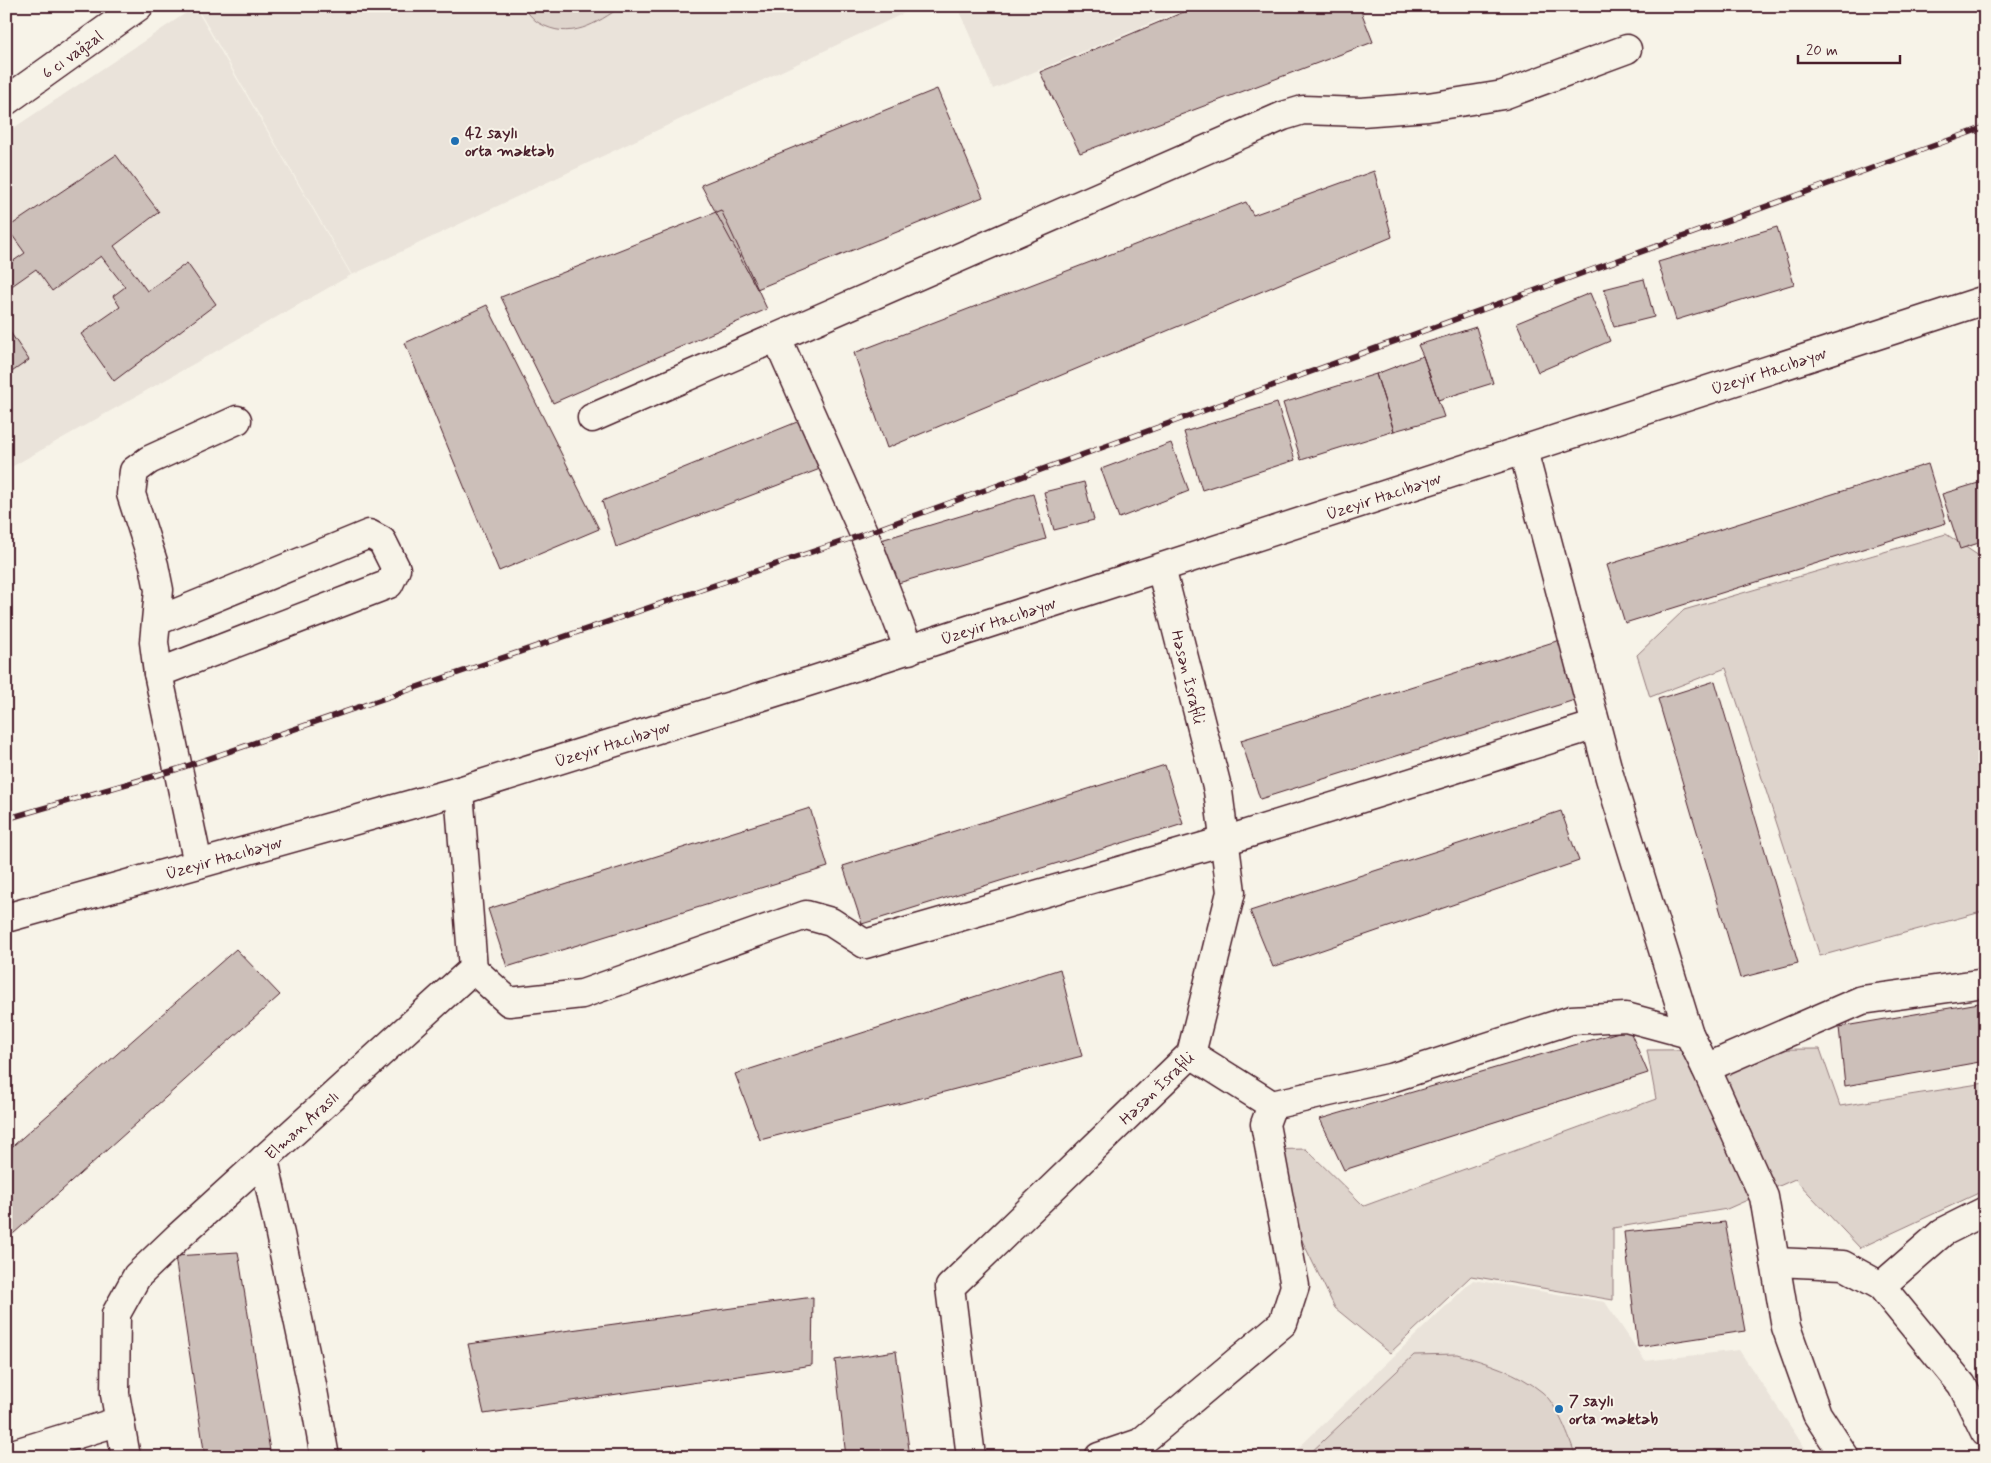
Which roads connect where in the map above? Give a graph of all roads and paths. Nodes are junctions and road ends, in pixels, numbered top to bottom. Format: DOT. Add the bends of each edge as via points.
graph roads {
  1 [pos="139,6"];
  2 [pos="1627,49"];
  3 [pos="6,101"];
  4 [pos="1985,300"];
  5 [pos="777,338"];
  6 [pos="592,418"];
  7 [pos="237,420"];
  8 [pos="1523,450"];
  9 [pos="1161,568"];
  10 [pos="156,620"];
  11 [pos="909,650"];
  12 [pos="158,672"];
  13 [pos="1596,725"];
  14 [pos="459,791"];
  15 [pos="1224,841"];
  16 [pos="198,864"];
  17 [pos="6,918"];
  18 [pos="473,969"];
  19 [pos="1985,983"];
  20 [pos="1688,1034"];
  21 [pos="1191,1054"];
  22 [pos="1706,1068"];
  23 [pos="1272,1105"];
  24 [pos="264,1159"];
  25 [pos="1985,1211"];
  26 [pos="1775,1262"];
  27 [pos="1881,1286"];
  28 [pos="120,1421"];
  29 [pos="1985,1432"];
  30 [pos="6,1456"];
  31 [pos="126,1457"];
  32 [pos="325,1457"];
  33 [pos="971,1457"];
  34 [pos="1099,1457"];
  35 [pos="1845,1457"];
  1 -- 3 [label="main road, 6 cı vağzal"];
  2 -- 5 [label="main road" via="1503,95 1428,107 1361,112 1303,110 1283,116"];
  4 -- 8 [label="main road, Üzeyir Hacıbəyov"];
  5 -- 6 [label="main road"];
  5 -- 11 [label="main road" via="864,534"];
  7 -- 10 [label="main road" via="149,460 134,471 131,494 159,590"];
  8 -- 9 [label="main road, Üzeyir Hacıbəyov"];
  8 -- 13 [label="main road"];
  9 -- 11 [label="main road, Üzeyir Hacıbəyov"];
  9 -- 15 [label="main road, Həsən İsrafili" via="1218,791"];
  10 -- 12 [label="main road" via="154,642"];
  10 -- 12 [label="main road" via="368,534 382,541 396,569 389,584"];
  11 -- 14 [label="main road, Üzeyir Hacıbəyov"];
  12 -- 16 [label="main road"];
  13 -- 15 [label="main road"];
  13 -- 20 [label="main road"];
  14 -- 16 [label="main road, Üzeyir Hacıbəyov"];
  14 -- 18 [label="main road"];
  15 -- 18 [label="main road" via="865,944 831,922 806,915 582,994 509,1002"];
  15 -- 21 [label="main road, Həsən İsrafili" via="1231,892"];
  16 -- 17 [label="main road, Üzeyir Hacıbəyov"];
  18 -- 24 [label="main road, Elman Araslı"];
  19 -- 22 [label="main road" via="1862,1000"];
  20 -- 22 [label="main road"];
  20 -- 23 [label="main road" via="1626,1017 1571,1020 1394,1076"];
  21 -- 23 [label="main road"];
  21 -- 33 [label="main road, Həsən İsrafili" via="950,1287"];
  22 -- 26 [label="main road" via="1764,1197"];
  23 -- 34 [label="main road" via="1265,1124 1295,1286 1283,1323 1140,1443"];
  24 -- 28 [label="main road, Elman Araslı" via="137,1276 124,1299 116,1314 115,1394"];
  24 -- 32 [label="main road"];
  25 -- 27 [label="main road" via="1943,1232"];
  26 -- 27 [label="main road" via="1843,1265"];
  26 -- 35 [label="main road" via="1786,1327 1817,1414"];
  27 -- 29 [label="main road" via="1962,1385"];
  28 -- 30 [label="main road"];
  28 -- 31 [label="main road, Elman Araslı"];
}
